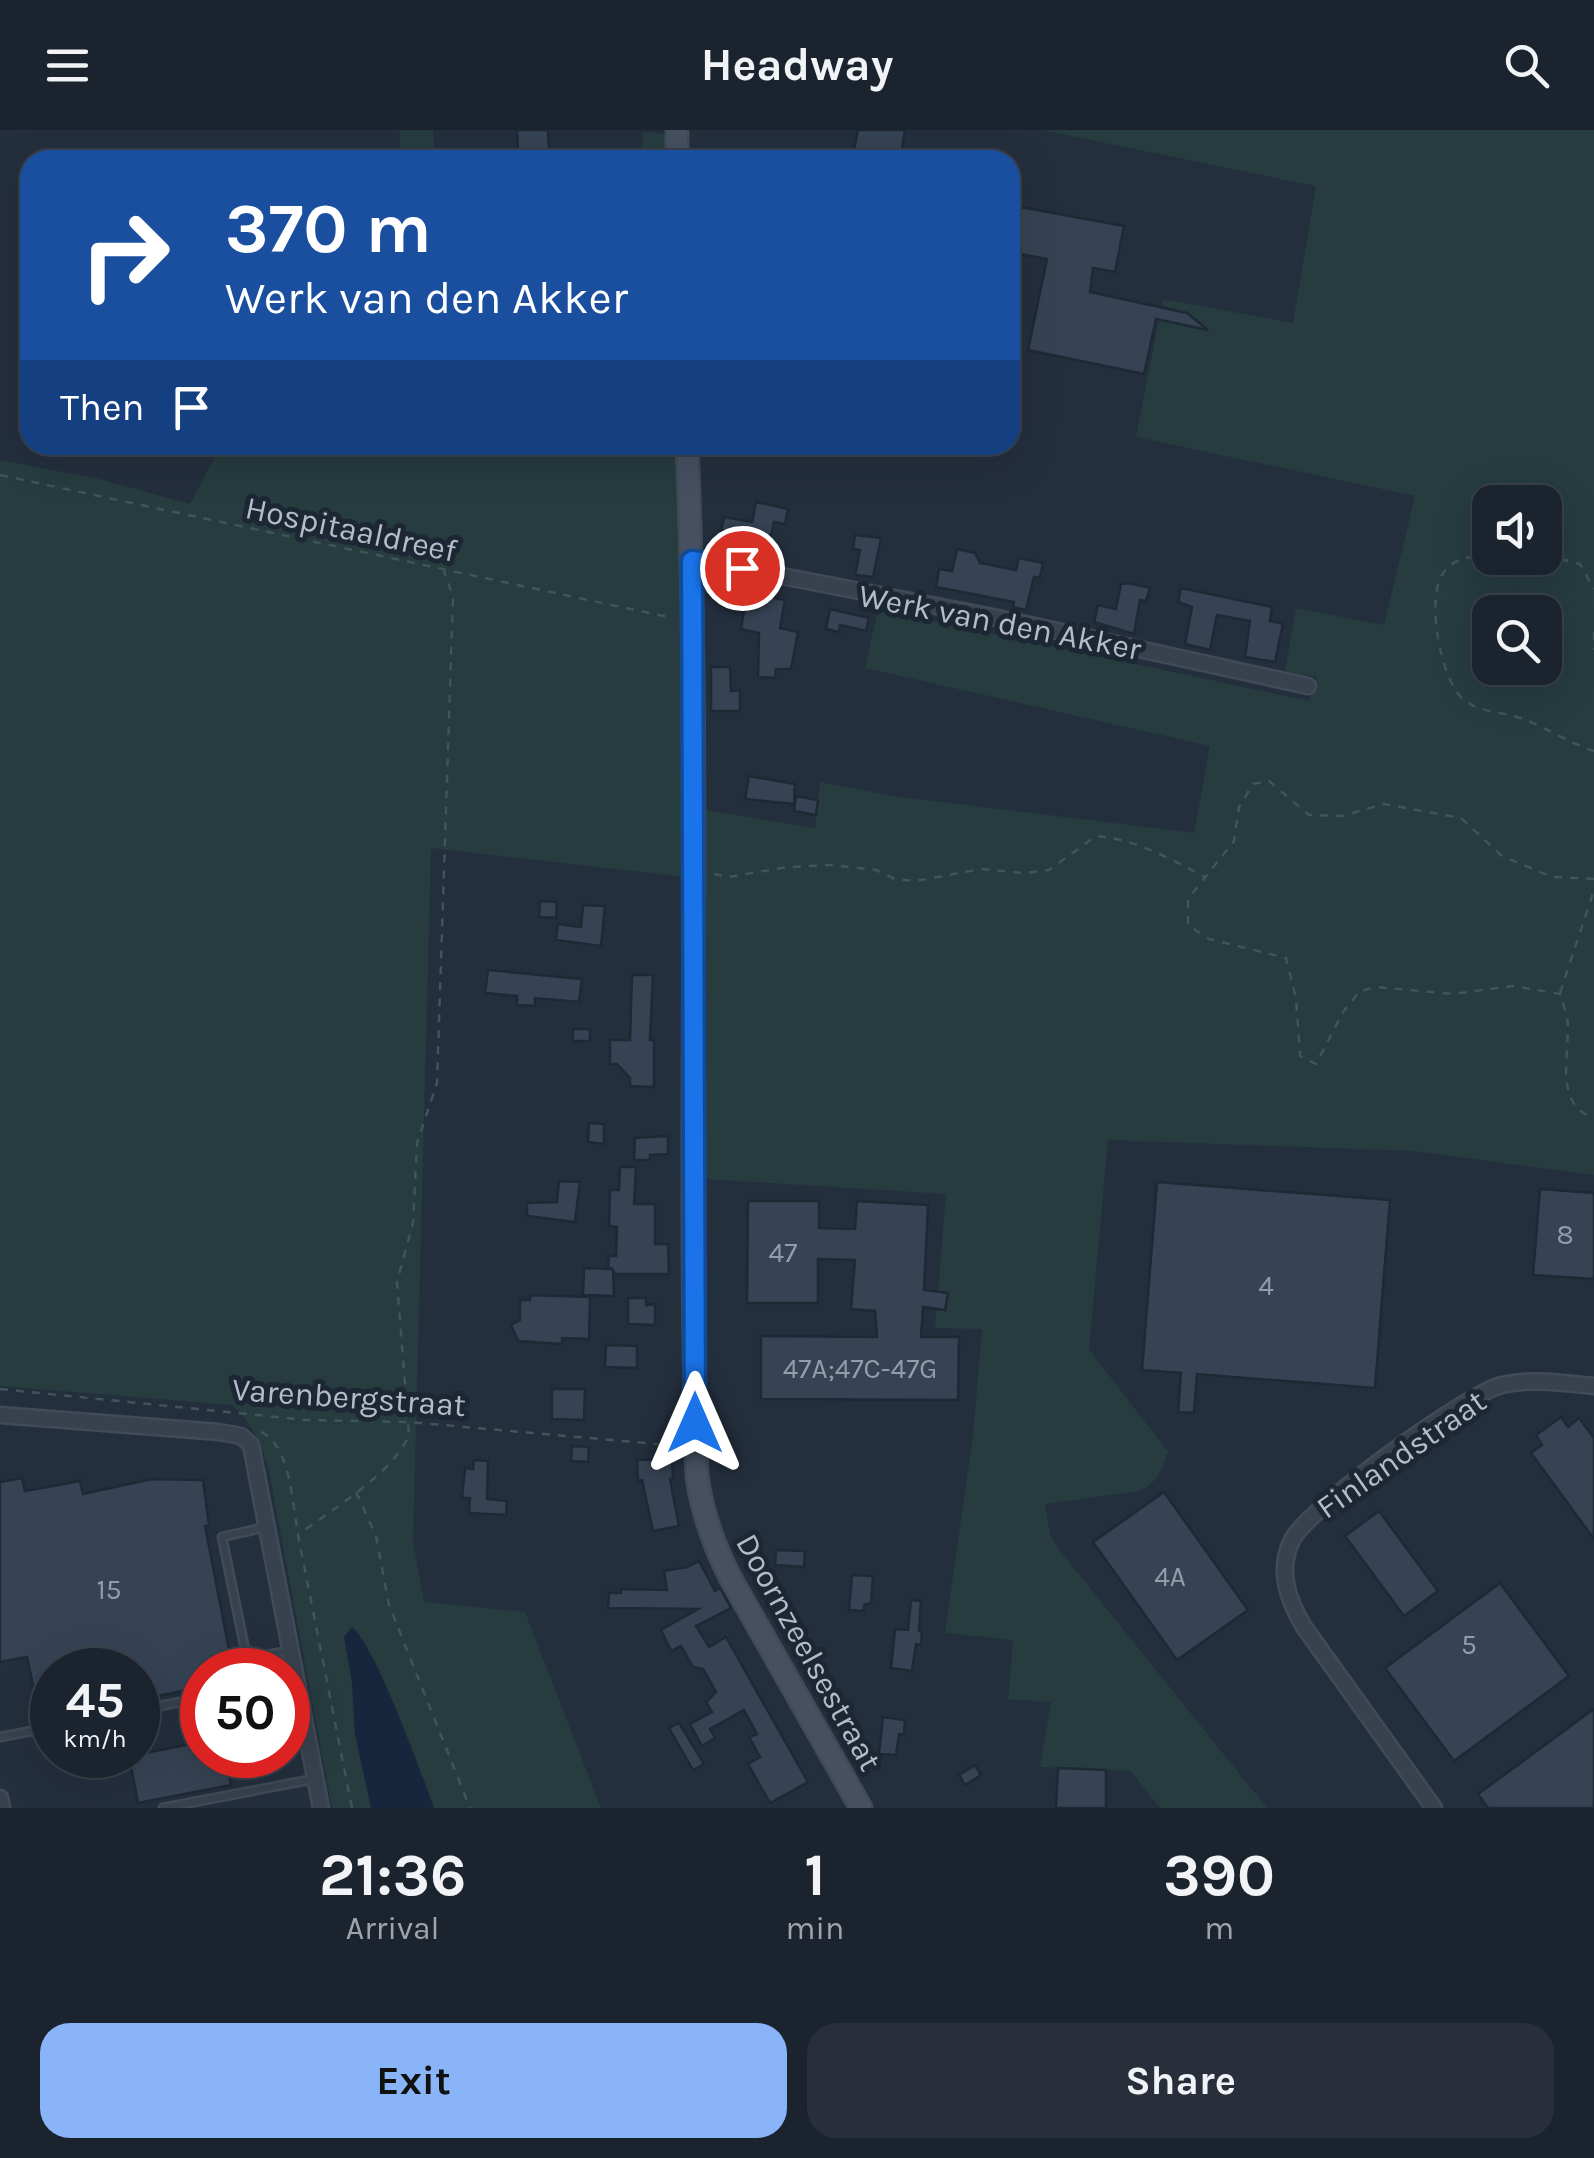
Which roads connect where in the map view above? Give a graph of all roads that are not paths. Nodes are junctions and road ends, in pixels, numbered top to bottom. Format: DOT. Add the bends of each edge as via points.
graph roads {
  1 [pos="687,455"];
  2 [pos="692,561"];
  3 [pos="1308,686"];
  4 [pos="1594,1386"];
  5 [pos="0,1415"];
  6 [pos="268,1526"];
  7 [pos="245,1648"];
  8 [pos="291,1648"];
  9 [pos="30,1731"];
  10 [pos="0,1737"];
  11 [pos="310,1748"];
  12 [pos="316,1779"];
  13 [pos="0,1798"];
  14 [pos="2,1808"];
  15 [pos="163,1808"];
  16 [pos="321,1808"];
  17 [pos="862,1808"];
  18 [pos="1434,1808"];
  1 -- 2 [label="main road, Doornzeelsestraat"];
  2 -- 3 [label="street, Werk van den Akker" via="956,609"];
  2 -- 17 [label="main road, Doornzeelsestraat" via="700,1501 716,1548"];
  4 -- 18 [label="street, Finlandstraat" via="1536,1381 1499,1386 1466,1401 1316,1510 1292,1538 1284,1565 1287,1598"];
  5 -- 6 [label="street" via="240,1436 251,1445"];
  6 -- 7 [label="lane" via="222,1537"];
  6 -- 8 [label="street"];
  9 -- 10 [label="lane"];
  11 -- 12 [label="street"];
  12 -- 15 [label="lane"];
  12 -- 16 [label="street"];
  13 -- 14 [label="street"];
}
